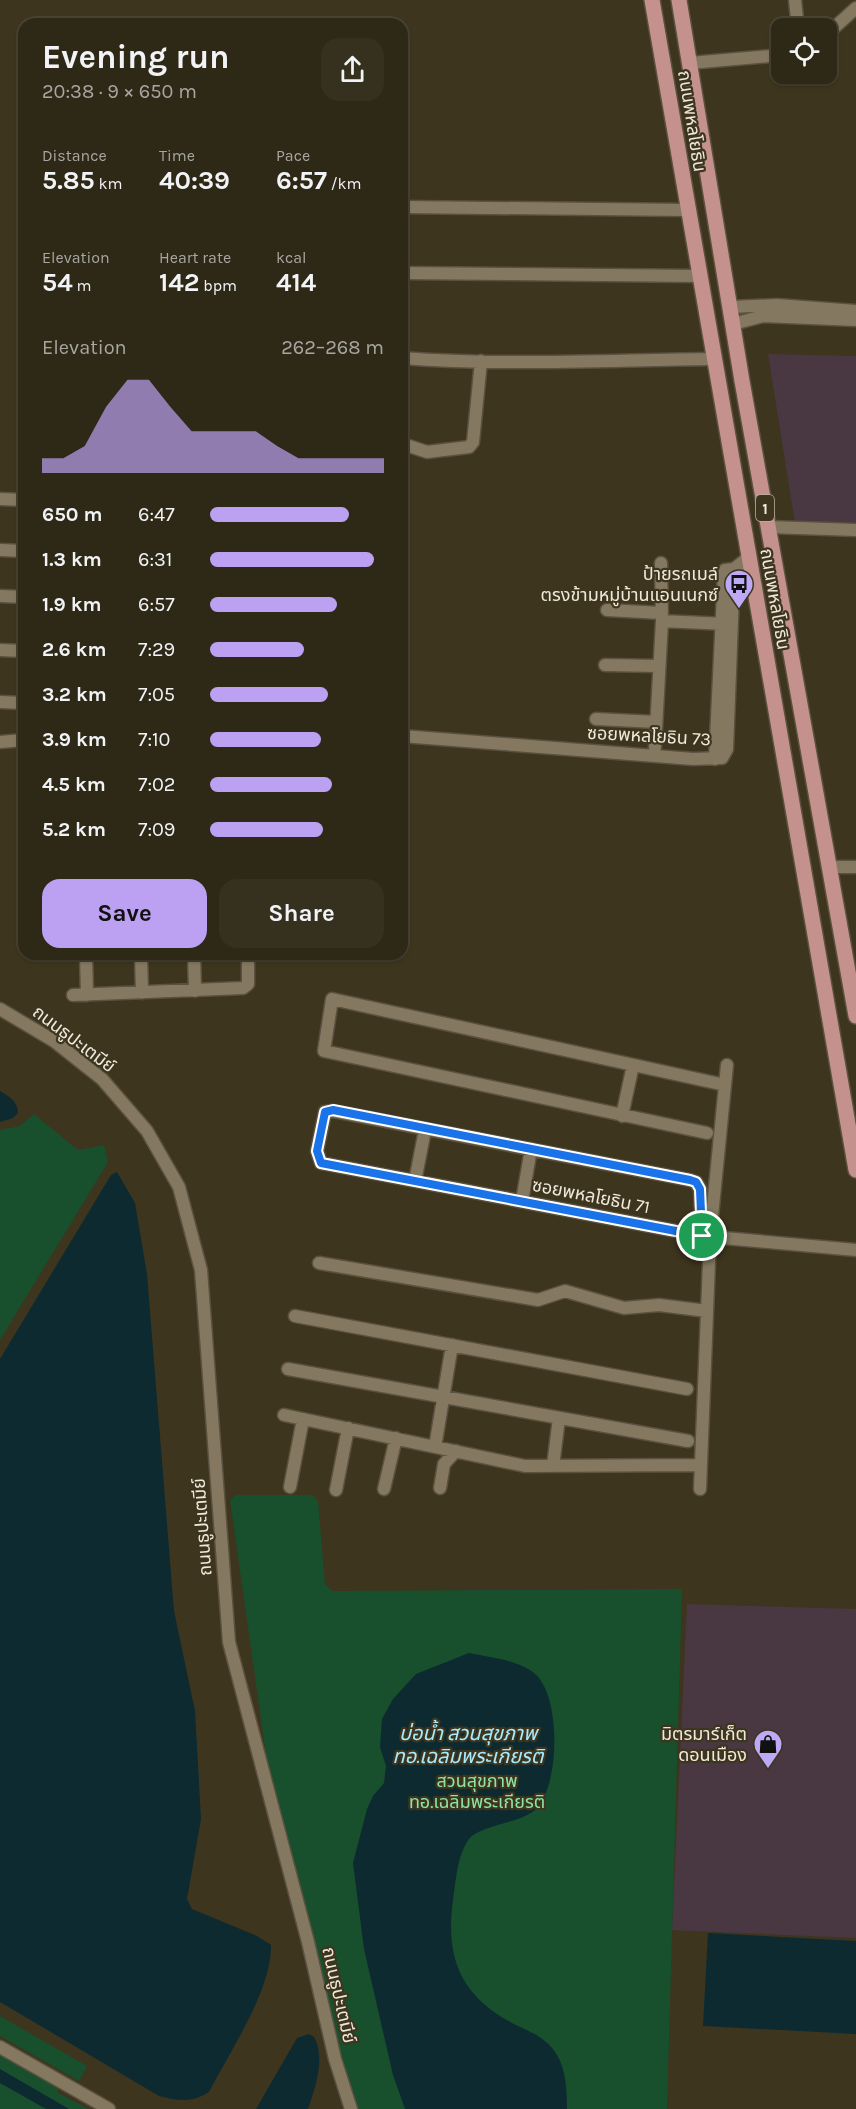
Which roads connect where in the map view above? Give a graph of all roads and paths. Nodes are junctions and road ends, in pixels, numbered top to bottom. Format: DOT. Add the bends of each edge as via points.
graph roads {
  1 [pos="652,0"];
  2 [pos="679,0"];
  3 [pos="795,0"];
  4 [pos="856,8"];
  5 [pos="797,18"];
  6 [pos="837,24"];
  7 [pos="771,56"];
  8 [pos="690,63"];
  9 [pos="408,207"];
  10 [pos="687,210"];
  11 [pos="408,273"];
  12 [pos="699,276"];
  13 [pos="731,307"];
  14 [pos="856,311"];
  15 [pos="856,320"];
  16 [pos="733,324"];
  17 [pos="408,358"];
  18 [pos="712,359"];
  19 [pos="481,362"];
  20 [pos="409,446"];
  21 [pos="0,499"];
  22 [pos="18,500"];
  23 [pos="769,526"];
  24 [pos="856,530"];
  25 [pos="0,550"];
  26 [pos="18,551"];
  27 [pos="748,558"];
  28 [pos="661,563"];
  29 [pos="734,569"];
  30 [pos="0,596"];
  31 [pos="18,597"];
  32 [pos="607,610"];
  33 [pos="661,621"];
  34 [pos="719,628"];
  35 [pos="734,628"];
  36 [pos="0,650"];
  37 [pos="18,651"];
  38 [pos="605,665"];
  39 [pos="659,666"];
  40 [pos="0,702"];
  41 [pos="18,703"];
  42 [pos="596,718"];
  43 [pos="656,722"];
  44 [pos="408,736"];
  45 [pos="18,740"];
  46 [pos="0,742"];
  47 [pos="655,747"];
  48 [pos="714,759"];
  49 [pos="824,836"];
  50 [pos="798,845"];
  51 [pos="830,867"];
  52 [pos="856,867"];
  53 [pos="86,960"];
  54 [pos="141,960"];
  55 [pos="194,960"];
  56 [pos="248,960"];
  57 [pos="195,991"];
  58 [pos="142,993"];
  59 [pos="73,995"];
  60 [pos="87,995"];
  61 [pos="0,1009"];
  62 [pos="856,1016"];
  63 [pos="633,1065"];
  64 [pos="727,1065"];
  65 [pos="725,1085"];
  66 [pos="622,1116"];
  67 [pos="425,1130"];
  68 [pos="707,1133"];
  69 [pos="531,1149"];
  70 [pos="856,1170"];
  71 [pos="415,1181"];
  72 [pos="522,1201"];
  73 [pos="706,1236"];
  74 [pos="856,1250"];
  75 [pos="319,1263"];
  76 [pos="707,1311"];
  77 [pos="295,1316"];
  78 [pos="452,1345"];
  79 [pos="288,1369"];
  80 [pos="687,1389"];
  81 [pos="443,1397"];
  82 [pos="284,1415"];
  83 [pos="559,1418"];
  84 [pos="303,1419"];
  85 [pos="348,1428"];
  86 [pos="396,1438"];
  87 [pos="688,1441"];
  88 [pos="435,1447"];
  89 [pos="456,1451"];
  90 [pos="701,1465"];
  91 [pos="553,1466"];
  92 [pos="290,1487"];
  93 [pos="440,1488"];
  94 [pos="384,1489"];
  95 [pos="700,1489"];
  96 [pos="336,1490"];
  97 [pos="0,2047"];
  98 [pos="109,2109"];
  99 [pos="351,2109"];
  1 -- 10 [label="main road, ถนนพหลโยธิน / 1"];
  2 -- 8 [label="main road, ถนนพหลโยธิน / 1"];
  3 -- 5 [label="street"];
  4 -- 6 [label="street"];
  7 -- 8 [label="street"];
  8 -- 13 [label="main road, ถนนพหลโยธิน / 1"];
  9 -- 10 [label="street"];
  10 -- 12 [label="main road, ถนนพหลโยธิน / 1"];
  11 -- 12 [label="street"];
  12 -- 18 [label="main road, ถนนพหลโยธิน / 1"];
  13 -- 14 [label="street" via="777,305"];
  13 -- 16 [label="main road, ถนนพหลโยธิน / 1"];
  15 -- 16 [label="street" via="763,316"];
  16 -- 23 [label="main road, ถนนพหลโยธิน / 1"];
  17 -- 19 [label="street"];
  18 -- 19 [label="street"];
  18 -- 27 [label="main road, ถนนพหลโยธิน / 1"];
  19 -- 20 [label="street" via="473,442 468,447 427,452"];
  21 -- 22 [label="street"];
  23 -- 24 [label="street"];
  23 -- 49 [label="main road, ถนนพหลโยธิน / 1"];
  25 -- 26 [label="street"];
  27 -- 29 [label="street"];
  27 -- 50 [label="main road, ถนนพหลโยธิน / 1"];
  28 -- 33 [label="street"];
  29 -- 34 [label="street" via="724,573"];
  29 -- 35 [label="street, ซอยพหลโยธิน 73"];
  30 -- 31 [label="street"];
  32 -- 33 [label="street"];
  33 -- 34 [label="street"];
  33 -- 39 [label="street"];
  34 -- 35 [label="street"];
  34 -- 48 [label="street"];
  35 -- 48 [label="street, ซอยพหลโยธิน 73" via="727,748 722,758"];
  36 -- 37 [label="street"];
  38 -- 39 [label="street"];
  39 -- 43 [label="street"];
  40 -- 41 [label="street"];
  42 -- 43 [label="street"];
  43 -- 47 [label="street"];
  44 -- 48 [label="street, ซอยพหลโยธิน 73"];
  45 -- 46 [label="street"];
  49 -- 50 [label="main road" via="817,848"];
  49 -- 51 [label="main road, ถนนพหลโยธิน / 1"];
  50 -- 70 [label="main road, ถนนพหลโยธิน / 1"];
  51 -- 52 [label="street"];
  51 -- 62 [label="main road, ถนนพหลโยธิน / 1"];
  53 -- 60 [label="street"];
  54 -- 58 [label="street"];
  55 -- 57 [label="street"];
  56 -- 57 [label="street" via="246,986"];
  57 -- 58 [label="street"];
  58 -- 60 [label="street"];
  59 -- 60 [label="street"];
  61 -- 99 [label="street, ถนนธูปะเตมีย์" via="54,1041 102,1079 147,1131 179,1187 201,1270 229,1642"];
  63 -- 65 [label="street"];
  63 -- 66 [label="street"];
  63 -- 66 [label="street" via="332,999 324,1051"];
  64 -- 65 [label="street"];
  65 -- 73 [label="street"];
  66 -- 68 [label="street"];
  67 -- 69 [label="street"];
  67 -- 71 [label="street"];
  67 -- 71 [label="street, ซอยพหลโยธิน 71" via="327,1111 317,1151 321,1163"];
  69 -- 72 [label="street"];
  69 -- 73 [label="street" via="696,1182"];
  71 -- 72 [label="street, ซอยพหลโยธิน 71"];
  72 -- 73 [label="street, ซอยพหลโยธิน 71"];
  73 -- 74 [label="street, ซอยพหลโยธิน 71"];
  73 -- 76 [label="street"];
  75 -- 76 [label="street" via="538,1300 565,1291 624,1308 658,1305"];
  76 -- 90 [label="street"];
  77 -- 78 [label="street"];
  78 -- 80 [label="street"];
  78 -- 81 [label="street"];
  79 -- 81 [label="street"];
  81 -- 83 [label="street"];
  81 -- 88 [label="street"];
  82 -- 84 [label="street"];
  83 -- 87 [label="street"];
  83 -- 91 [label="street"];
  84 -- 85 [label="street"];
  84 -- 92 [label="street"];
  85 -- 86 [label="street"];
  85 -- 96 [label="street"];
  86 -- 88 [label="street"];
  86 -- 94 [label="street"];
  88 -- 89 [label="street"];
  89 -- 91 [label="street" via="525,1466"];
  89 -- 93 [label="street" via="444,1464"];
  90 -- 91 [label="street"];
  90 -- 95 [label="street"];
  97 -- 98 [label="street"];
}
